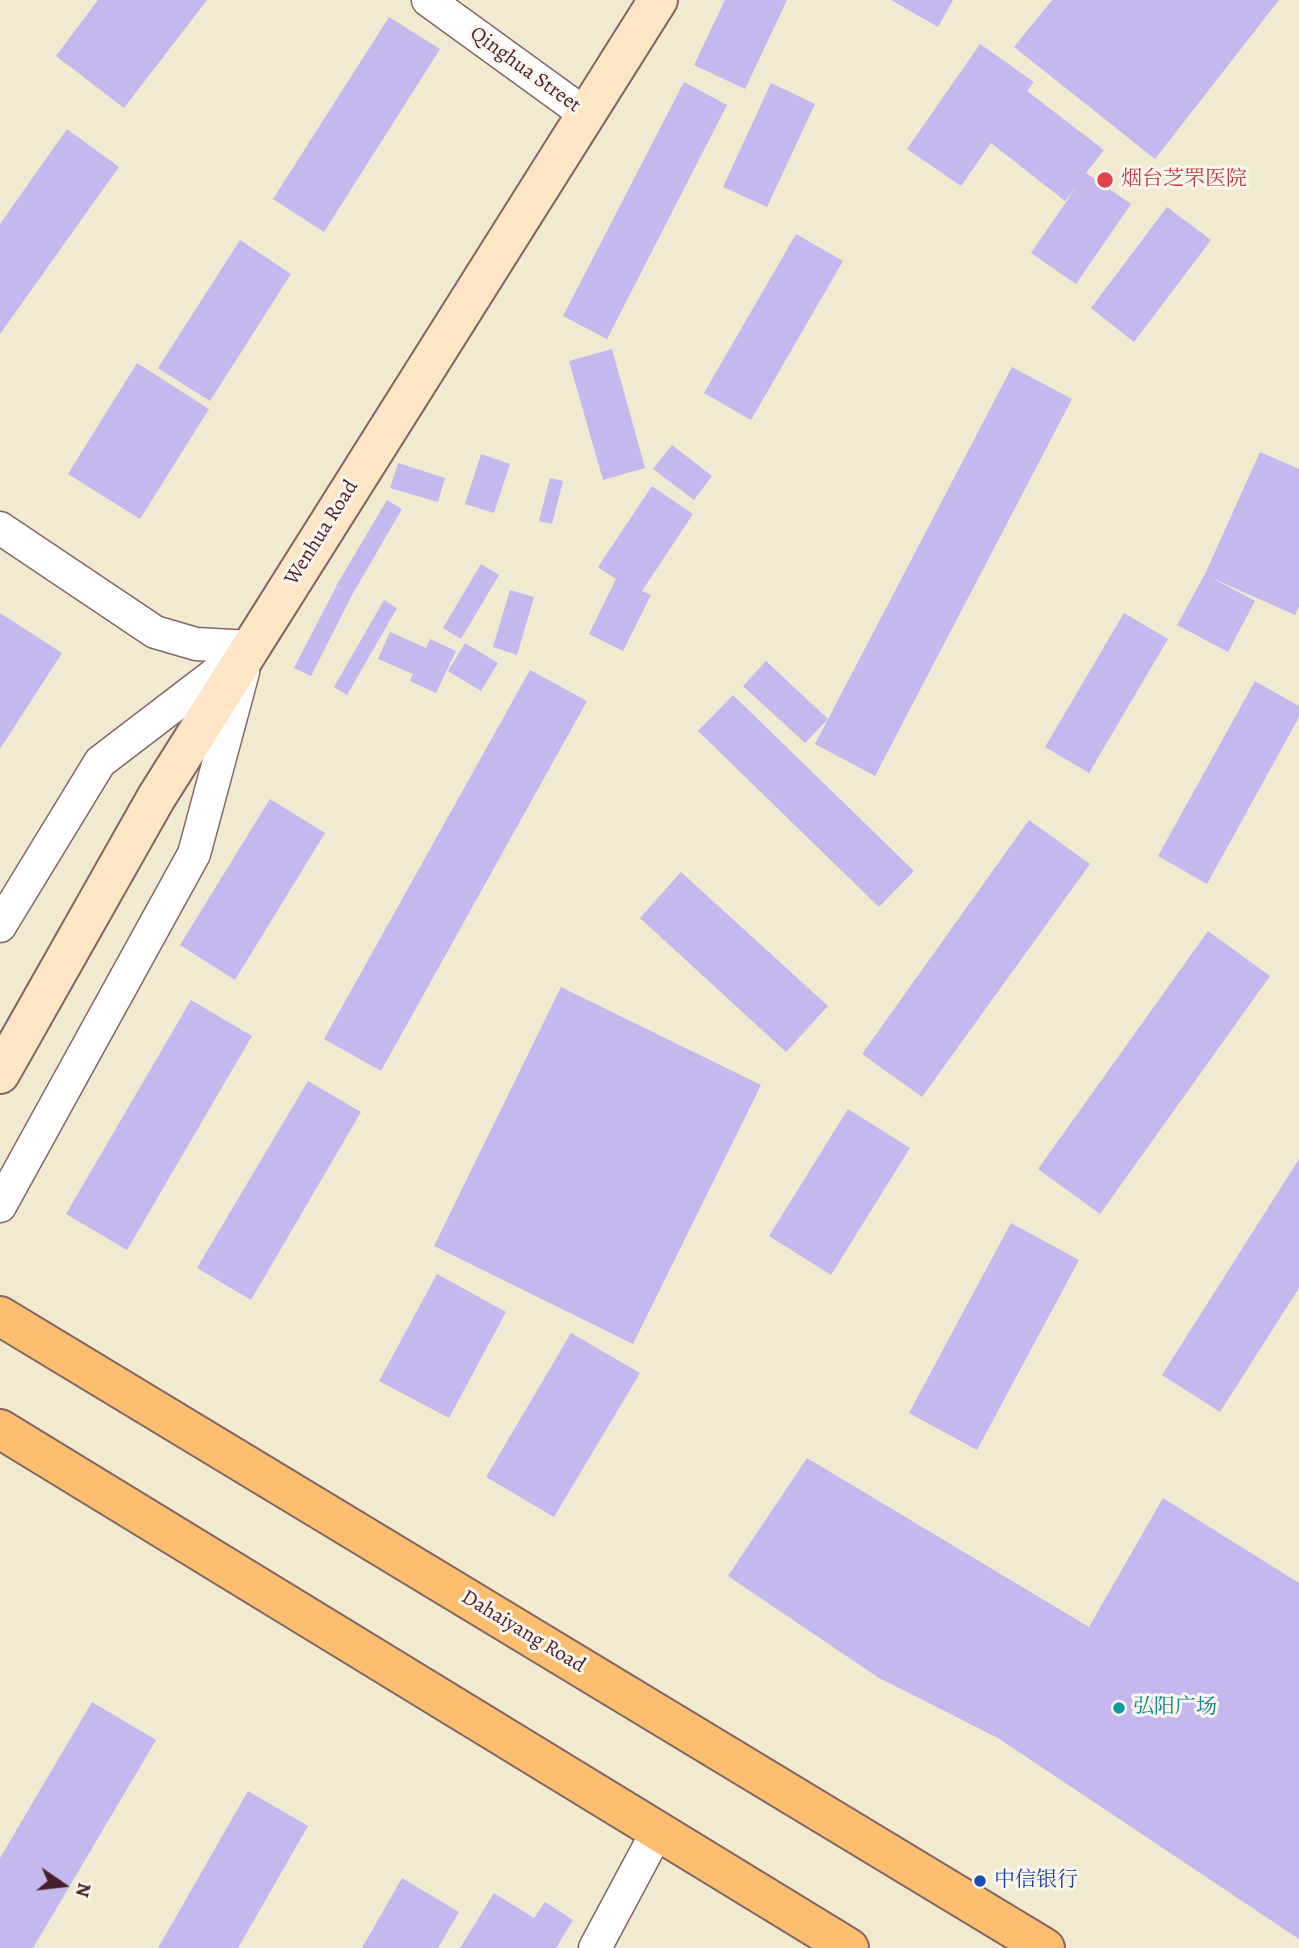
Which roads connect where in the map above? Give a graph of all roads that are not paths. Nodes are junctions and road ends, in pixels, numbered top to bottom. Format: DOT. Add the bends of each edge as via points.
graph roads {
  1 [pos="428,0"];
  2 [pos="658,0"];
  3 [pos="588,116"];
  4 [pos="0,527"];
  5 [pos="250,648"];
  6 [pos="0,926"];
  7 [pos="0,1074"];
  8 [pos="0,1206"];
  9 [pos="0,1316"];
  10 [pos="0,1429"];
  11 [pos="657,1832"];
  12 [pos="595,1948"];
  13 [pos="849,1948"];
  14 [pos="1045,1948"];
  1 -- 3 [label="street, Qinghua Street"];
  2 -- 3 [label="main road, Wenhua Road"];
  3 -- 5 [label="main road, Wenhua Road"];
  4 -- 5 [label="street" via="155,632 195,644"];
  5 -- 6 [label="street" via="100,762"];
  5 -- 7 [label="main road, Wenhua Road" via="156,798"];
  5 -- 8 [label="street" via="194,855"];
  9 -- 14 [label="highway, Dahaiyang Road"];
  10 -- 11 [label="highway"];
  11 -- 12 [label="street"];
  11 -- 13 [label="highway"];
}
